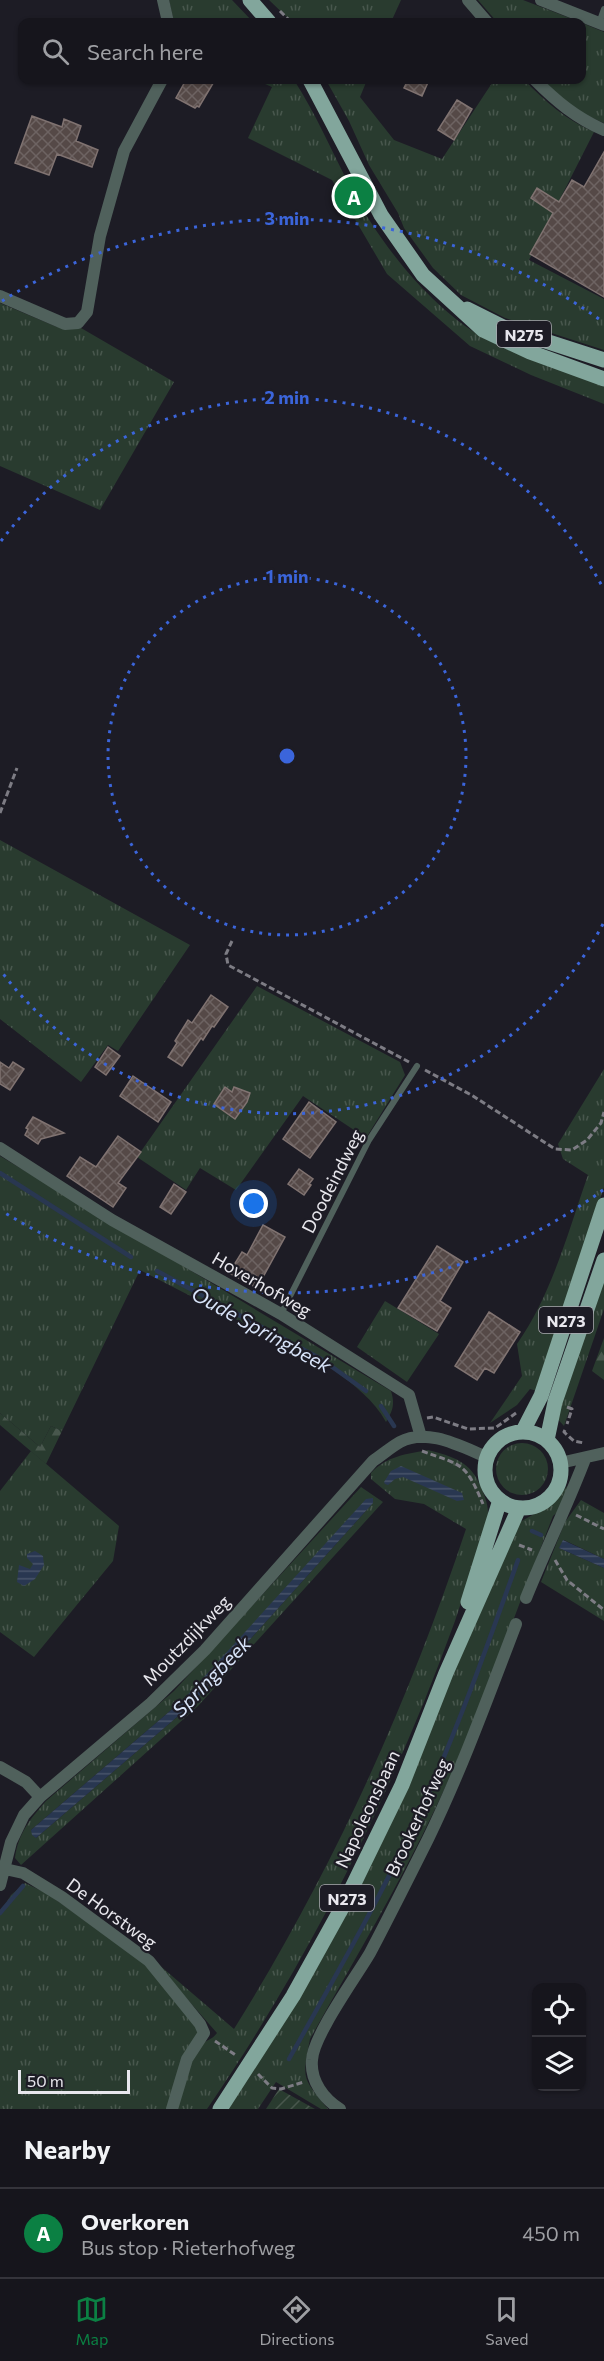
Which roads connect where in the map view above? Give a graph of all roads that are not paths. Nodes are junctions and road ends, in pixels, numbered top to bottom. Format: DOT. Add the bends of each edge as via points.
graph roads {
  1 [pos="163,0"];
  2 [pos="250,0"];
  3 [pos="468,0"];
  4 [pos="541,0"];
  5 [pos="604,9"];
  6 [pos="167,18"];
  7 [pos="266,18"];
  8 [pos="484,18"];
  9 [pos="601,24"];
  10 [pos="160,84"];
  11 [pos="312,84"];
  12 [pos="539,84"];
  13 [pos="604,130"];
  14 [pos="0,296"];
  15 [pos="448,299"];
  16 [pos="604,360"];
  17 [pos="604,379"];
  18 [pos="417,1066"];
  19 [pos="0,1148"];
  20 [pos="604,1205"];
  21 [pos="604,1260"];
  22 [pos="281,1314"];
  23 [pos="523,1431"];
  24 [pos="421,1437"];
  25 [pos="547,1440"];
  26 [pos="604,1453"];
  27 [pos="487,1457"];
  28 [pos="585,1459"];
  29 [pos="560,1463"];
  30 [pos="500,1500"];
  31 [pos="519,1508"];
  32 [pos="526,1598"];
  33 [pos="516,1624"];
  34 [pos="446,1673"];
  35 [pos="0,1767"];
  36 [pos="40,1797"];
  37 [pos="5,1869"];
  38 [pos="0,1886"];
  39 [pos="172,2109"];
  40 [pos="220,2109"];
  41 [pos="340,2109"];
  1 -- 6 [label="street"];
  2 -- 7 [label="main road"];
  3 -- 8 [label="street"];
  4 -- 9 [label="street"];
  5 -- 9 [label="lane"];
  10 -- 14 [label="street" via="124,151 100,236 87,312 78,323 65,324"];
  11 -- 15 [label="main road, N275" via="381,215 423,275"];
  12 -- 13 [label="street" via="582,120"];
  15 -- 16 [label="main road, N275" via="505,328"];
  15 -- 17 [label="main road, N275" via="483,330"];
  18 -- 22 [label="lane, Doodeindweg" via="369,1140"];
  19 -- 22 [label="street, Hoverhofweg" via="112,1220"];
  20 -- 23 [label="main road, N273" via="540,1396"];
  21 -- 25 [label="main road, N273" via="555,1402"];
  22 -- 24 [label="street, Hoverhofweg" via="409,1395"];
  23 -- 25 [label="main road"];
  23 -- 27 [label="main road" via="501,1438"];
  24 -- 27 [label="street" via="444,1440"];
  24 -- 36 [label="street, Moutzdijkweg" via="402,1440 373,1461 204,1650 151,1703"];
  25 -- 29 [label="main road"];
  26 -- 28 [label="street"];
  27 -- 30 [label="main road" via="486,1480"];
  28 -- 29 [label="street"];
  28 -- 32 [label="street"];
  29 -- 31 [label="main road" via="558,1486 551,1496 542,1503"];
  30 -- 31 [label="main road"];
  30 -- 34 [label="main road, Napoleonsbaan / N273"];
  31 -- 34 [label="main road, Napoleonsbaan / N273"];
  33 -- 41 [label="street, Brookerhofweg" via="461,1767 428,1839 369,1954 317,2042 312,2060 314,2079"];
  34 -- 40 [label="main road, Napoleonsbaan / N273" via="402,1785 344,1904 293,1996"];
  35 -- 36 [label="street" via="26,1782"];
  36 -- 37 [label="street, Moutzdijkweg" via="17,1829"];
  37 -- 38 [label="street, Moutzdijkweg"];
  37 -- 39 [label="street, De Horstweg" via="24,1873 62,1897 149,1961 200,2024 204,2033 187,2059"];
}
